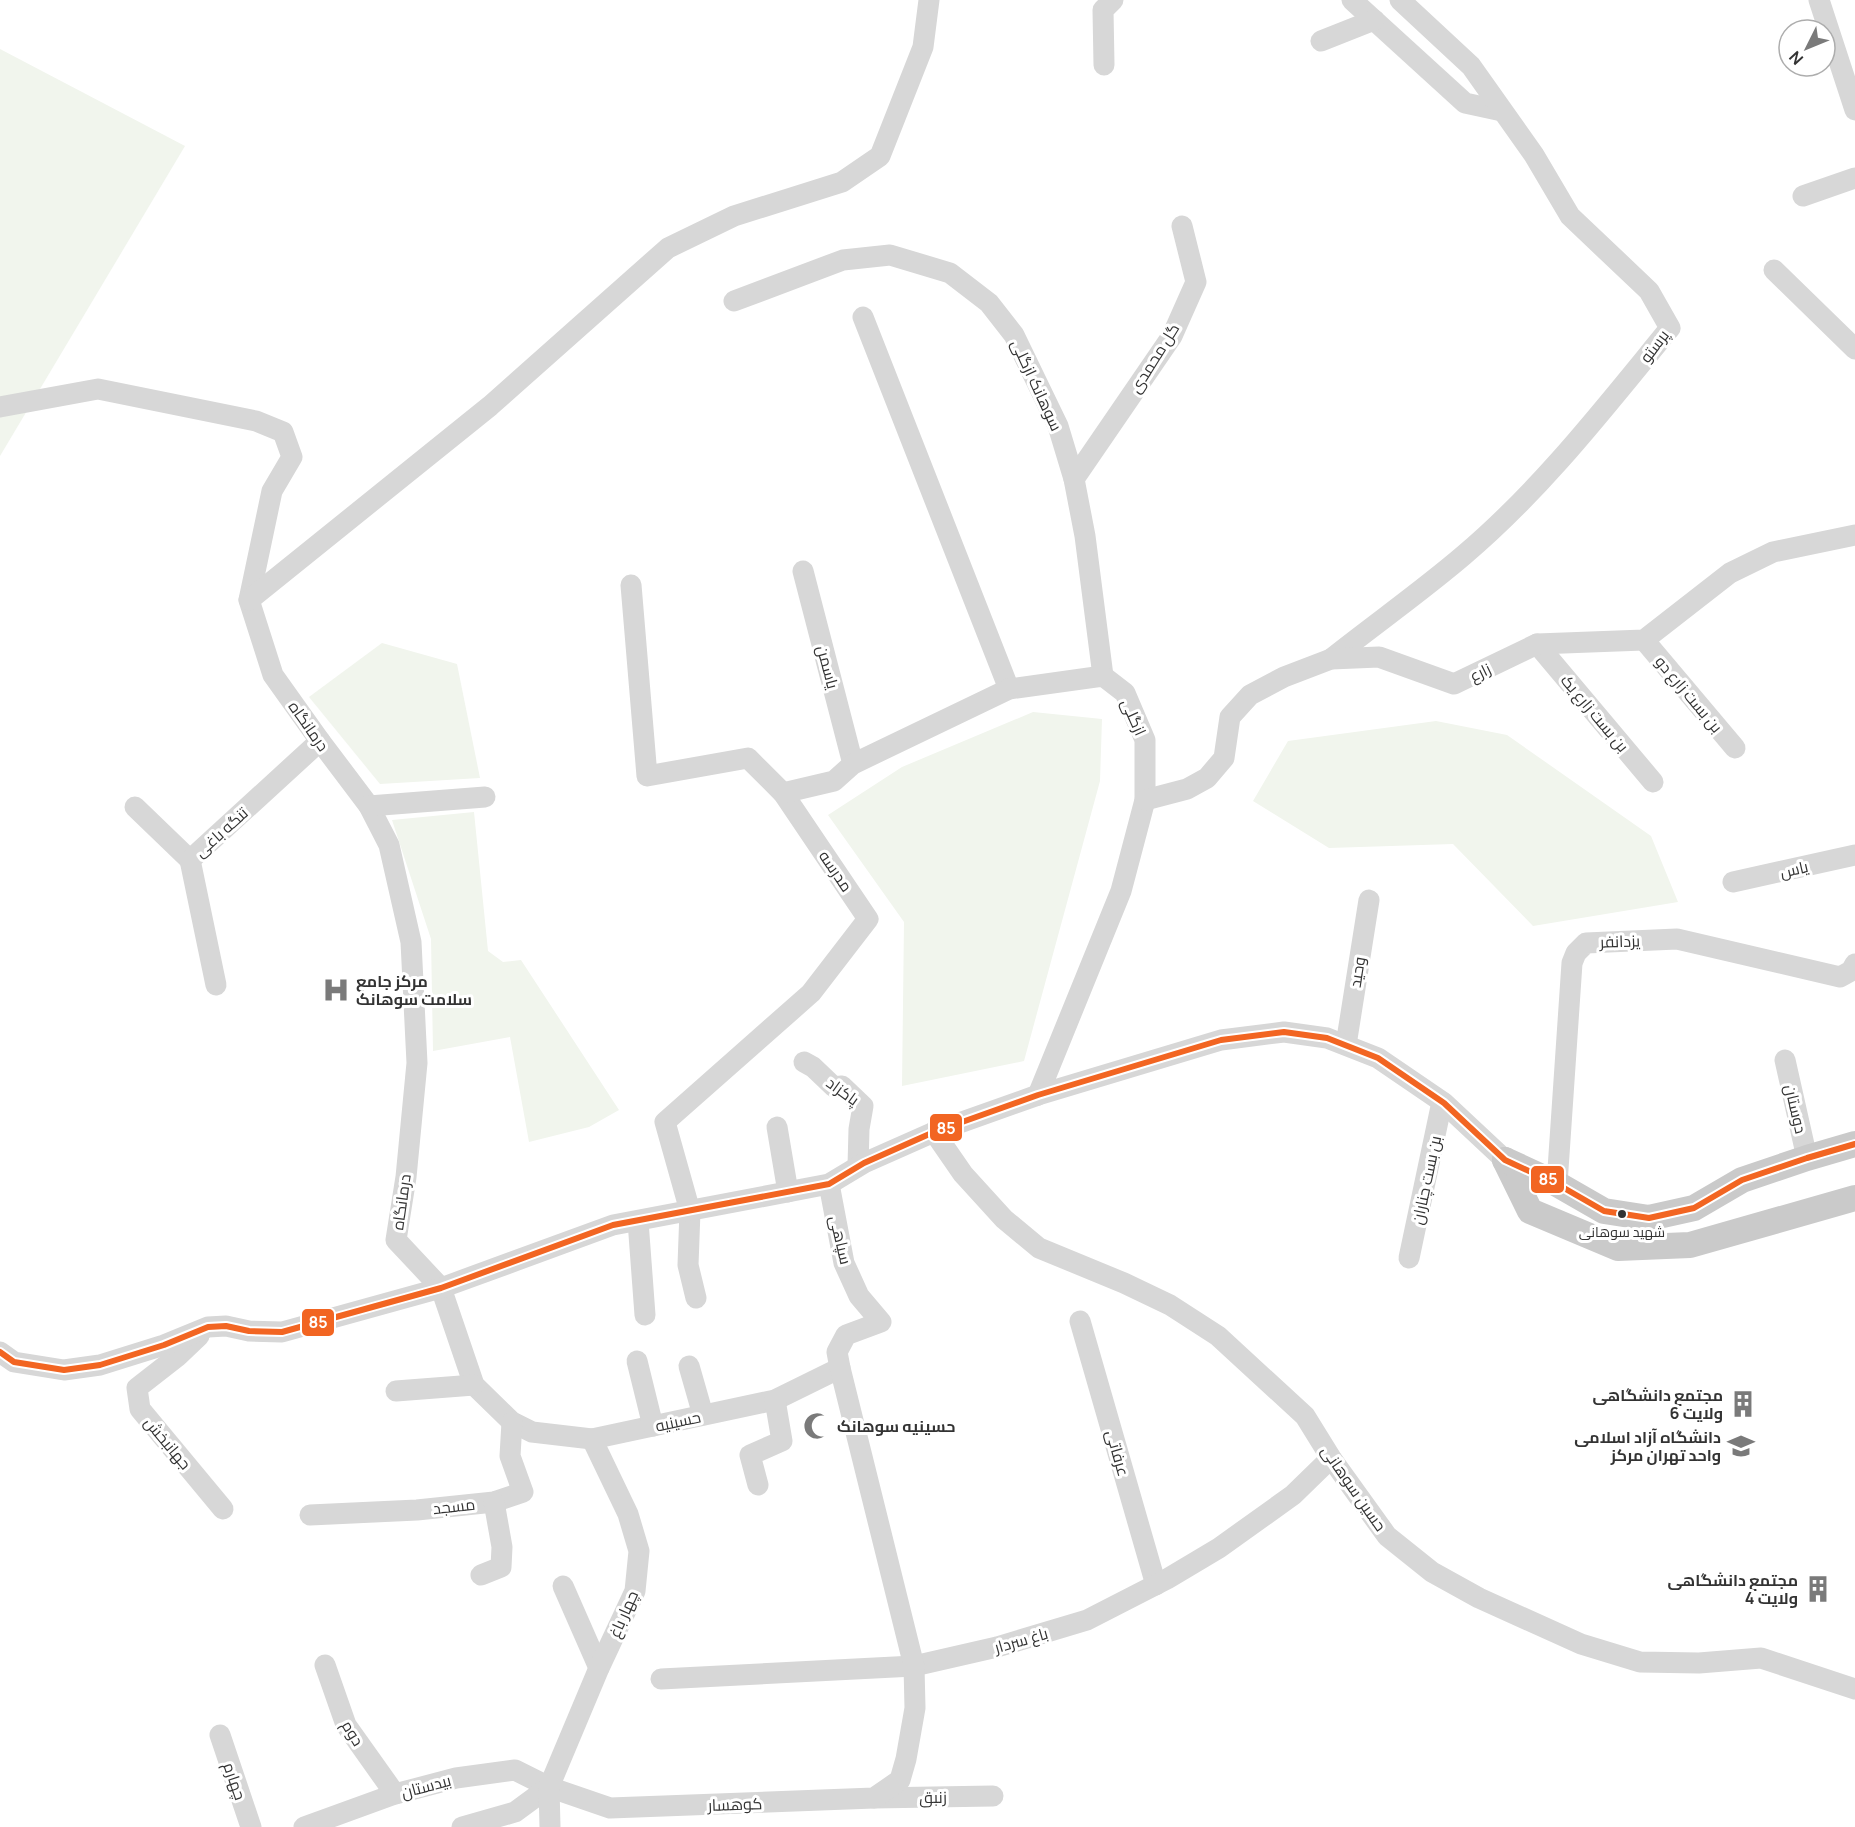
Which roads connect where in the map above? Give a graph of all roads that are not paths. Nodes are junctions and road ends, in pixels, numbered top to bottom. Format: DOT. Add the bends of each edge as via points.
graph roads {
  1 [pos="929,0"];
  2 [pos="1113,0"];
  3 [pos="1352,0"];
  4 [pos="1400,0"];
  5 [pos="1820,0"];
  6 [pos="1374,20"];
  7 [pos="1321,41"];
  8 [pos="1104,65"];
  9 [pos="1855,110"];
  10 [pos="1502,111"];
  11 [pos="1855,178"];
  12 [pos="1803,196"];
  13 [pos="1182,226"];
  14 [pos="1774,270"];
  15 [pos="734,301"];
  16 [pos="863,317"];
  17 [pos="1855,349"];
  18 [pos="0,407"];
  19 [pos="1074,478"];
  20 [pos="1855,535"];
  21 [pos="803,571"];
  22 [pos="631,585"];
  23 [pos="249,600"];
  24 [pos="1644,640"];
  25 [pos="1537,644"];
  26 [pos="1331,659"];
  27 [pos="1103,675"];
  28 [pos="1009,689"];
  29 [pos="320,741"];
  30 [pos="1735,748"];
  31 [pos="853,764"];
  32 [pos="1653,782"];
  33 [pos="783,793"];
  34 [pos="485,797"];
  35 [pos="1144,800"];
  36 [pos="369,806"];
  37 [pos="135,807"];
  38 [pos="1855,855"];
  39 [pos="190,860"];
  40 [pos="1733,882"];
  41 [pos="1369,900"];
  42 [pos="1855,964"];
  43 [pos="216,986"];
  44 [pos="1346,1045"];
  45 [pos="1785,1060"];
  46 [pos="804,1062"];
  47 [pos="1038,1095"];
  48 [pos="1443,1102"];
  49 [pos="777,1127"];
  50 [pos="934,1132"];
  51 [pos="1855,1144"];
  52 [pos="1807,1158"];
  53 [pos="1505,1160"];
  54 [pos="858,1166"];
  55 [pos="829,1184"];
  56 [pos="1557,1184"];
  57 [pos="788,1192"];
  58 [pos="1855,1198"];
  59 [pos="690,1211"];
  60 [pos="638,1221"];
  61 [pos="1409,1258"];
  62 [pos="441,1288"];
  63 [pos="696,1298"];
  64 [pos="645,1315"];
  65 [pos="1080,1321"];
  66 [pos="208,1327"];
  67 [pos="0,1352"];
  68 [pos="637,1361"];
  69 [pos="689,1365"];
  70 [pos="840,1368"];
  71 [pos="474,1385"];
  72 [pos="396,1391"];
  73 [pos="775,1400"];
  74 [pos="703,1415"];
  75 [pos="512,1422"];
  76 [pos="653,1426"];
  77 [pos="592,1439"];
  78 [pos="1331,1458"];
  79 [pos="758,1485"];
  80 [pos="494,1502"];
  81 [pos="224,1509"];
  82 [pos="310,1515"];
  83 [pos="481,1575"];
  84 [pos="1156,1585"];
  85 [pos="563,1586"];
  86 [pos="325,1665"];
  87 [pos="914,1666"];
  88 [pos="598,1668"];
  89 [pos="661,1679"];
  90 [pos="1855,1689"];
  91 [pos="220,1735"];
  92 [pos="549,1787"];
  93 [pos="395,1794"];
  94 [pos="993,1797"];
  95 [pos="874,1798"];
  96 [pos="251,1827"];
  97 [pos="304,1827"];
  98 [pos="462,1827"];
  99 [pos="550,1827"];
  1 -- 23 [label="street" via="923,47 880,156 842,182 734,216 668,248 490,406"];
  2 -- 8 [label="street" via="1103,10"];
  3 -- 6 [label="street"];
  4 -- 10 [label="street, پرستو" via="1470,66"];
  5 -- 9 [label="street"];
  6 -- 7 [label="street"];
  6 -- 10 [label="street" via="1466,103"];
  10 -- 26 [label="street, پرستو" via="1570,216 1649,291 1670,328 1574,445 1501,521 1465,555"];
  11 -- 12 [label="street"];
  13 -- 19 [label="street, گل محمدی" via="1196,282 1172,336"];
  14 -- 17 [label="street"];
  15 -- 19 [label="street, سوهانک ازگلی" via="843,260 890,255 950,273 988,303 1014,335 1058,426"];
  16 -- 28 [label="street"];
  18 -- 23 [label="street, درمانگاه" via="98,389 256,421 284,432 292,457 272,491"];
  19 -- 27 [label="street, سوهانک ازگلی"];
  20 -- 24 [label="street" via="1773,552 1730,573"];
  21 -- 31 [label="street, یاسمن"];
  22 -- 33 [label="street, مدرسه" via="647,776 748,758"];
  23 -- 29 [label="street, درمانگاه" via="273,675"];
  24 -- 25 [label="street, زارع"];
  24 -- 30 [label="street, بن بست زارع دو"];
  25 -- 26 [label="street, زارع" via="1454,684 1379,657"];
  25 -- 32 [label="street, بن بست زارع یک"];
  26 -- 35 [label="street, زارع" via="1250,695 1230,717 1224,758 1207,778 1187,789"];
  27 -- 28 [label="street"];
  27 -- 35 [label="street, ازگلی" via="1125,693 1145,740"];
  28 -- 31 [label="street"];
  29 -- 36 [label="street, درمانگاه"];
  29 -- 39 [label="street, تنگه باغی"];
  31 -- 33 [label="street" via="834,781"];
  33 -- 59 [label="street, مدرسه" via="868,919 811,993 665,1122"];
  34 -- 36 [label="street"];
  35 -- 47 [label="street, ازگلی" via="1121,891"];
  36 -- 62 [label="street, درمانگاه" via="389,845 411,942 417,1063 396,1240"];
  37 -- 39 [label="street"];
  38 -- 40 [label="street, یاس"];
  39 -- 43 [label="street, تنگه باغی"];
  41 -- 44 [label="street, وحید"];
  42 -- 56 [label="street, یزدانفر" via="1840,977 1677,939 1586,943 1572,963"];
  44 -- 47 [label="street" via="1284,1032 1221,1040"];
  44 -- 48 [label="street" via="1378,1058"];
  45 -- 52 [label="street, دوستان"];
  46 -- 54 [label="street, پاکزاد" via="834,1088 842,1086 863,1106"];
  47 -- 50 [label="street"];
  48 -- 53 [label="street"];
  48 -- 61 [label="street, بن بست چناران"];
  49 -- 57 [label="street"];
  50 -- 54 [label="street"];
  50 -- 78 [label="street, حسین سوهانی" via="963,1174 1004,1219 1048,1252 1170,1305 1218,1336 1305,1416"];
  51 -- 52 [label="main road"];
  52 -- 56 [label="main road" via="1742,1180 1694,1208 1649,1218 1604,1211"];
  53 -- 56 [label="main road"];
  53 -- 58 [label="main road" via="1530,1211 1618,1248 1690,1245"];
  54 -- 55 [label="street"];
  55 -- 57 [label="street"];
  55 -- 70 [label="street, سپاهی" via="844,1263 860,1296 881,1322 846,1335 837,1352"];
  57 -- 59 [label="street"];
  59 -- 60 [label="street"];
  59 -- 63 [label="street" via="688,1265"];
  60 -- 62 [label="street" via="613,1225"];
  60 -- 64 [label="street"];
  62 -- 66 [label="street" via="282,1332"];
  62 -- 71 [label="street"];
  65 -- 84 [label="street, عرفاتی"];
  66 -- 67 [label="street" via="100,1365 64,1370 14,1362"];
  66 -- 81 [label="street, جهانبخش" via="137,1388 141,1409"];
  68 -- 76 [label="street"];
  69 -- 74 [label="street"];
  70 -- 73 [label="street, حسینیه"];
  70 -- 87 [label="street"];
  71 -- 72 [label="street"];
  71 -- 75 [label="street"];
  73 -- 74 [label="street, حسینیه"];
  73 -- 79 [label="street" via="782,1441 750,1455"];
  74 -- 76 [label="street, حسینیه"];
  75 -- 77 [label="street, حسینیه" via="532,1432"];
  75 -- 80 [label="street, مسجد" via="510,1456 523,1492"];
  76 -- 77 [label="street, حسینیه"];
  77 -- 88 [label="street, چهار باغ" via="628,1514 639,1551 636,1591"];
  78 -- 84 [label="street, باغ سردار" via="1293,1495 1219,1548"];
  78 -- 90 [label="street, حسین سوهانی" via="1387,1536 1432,1572 1581,1644 1640,1662 1761,1658"];
  80 -- 82 [label="street, مسجد"];
  80 -- 83 [label="street" via="502,1547 501,1567"];
  84 -- 87 [label="street, باغ سردار" via="1087,1620"];
  85 -- 88 [label="street"];
  86 -- 93 [label="street, دوم" via="346,1725"];
  87 -- 89 [label="street, باغ سردار"];
  87 -- 95 [label="street" via="915,1708 900,1780"];
  88 -- 92 [label="street, چهار باغ"];
  91 -- 96 [label="street, چهارم"];
  92 -- 93 [label="street, بیدستان" via="515,1770 456,1778"];
  92 -- 95 [label="street, کوهسار" via="610,1809"];
  92 -- 98 [label="street" via="515,1812"];
  92 -- 99 [label="street"];
  93 -- 97 [label="street, بیدستان"];
  94 -- 95 [label="street, زنبق"];
}
